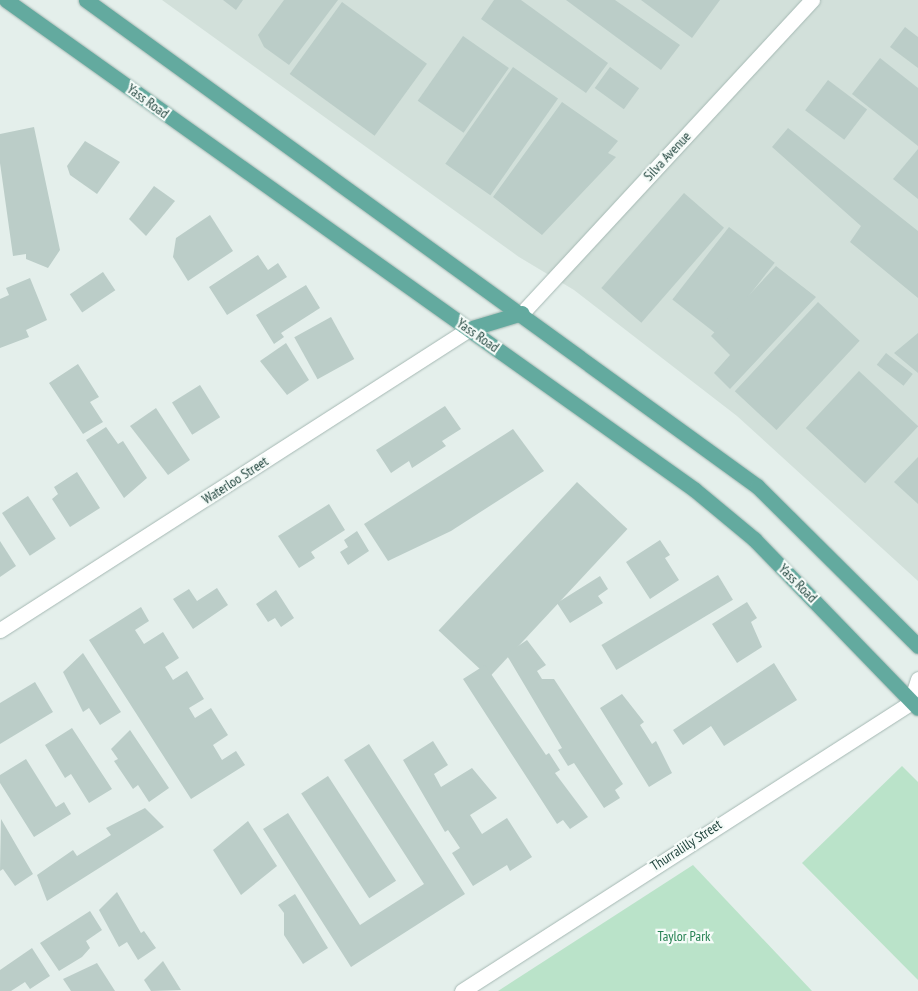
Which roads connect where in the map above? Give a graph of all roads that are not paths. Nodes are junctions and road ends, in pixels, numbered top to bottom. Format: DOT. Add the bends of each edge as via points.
graph roads {
  1 [pos="6,0"];
  2 [pos="86,0"];
  3 [pos="812,0"];
  4 [pos="522,313"];
  5 [pos="469,329"];
  6 [pos="0,630"];
  7 [pos="918,646"];
  8 [pos="918,679"];
  9 [pos="916,702"];
  10 [pos="462,991"];
  1 -- 5 [label="main road, Yass Road"];
  2 -- 4 [label="main road"];
  3 -- 4 [label="street, Silva Avenue"];
  4 -- 5 [label="main road"];
  4 -- 7 [label="main road" via="757,486"];
  5 -- 6 [label="street, Waterloo Street"];
  5 -- 9 [label="main road, Yass Road" via="695,490 754,539"];
  8 -- 9 [label="street"];
  9 -- 10 [label="street, Thurralilly Street"];
}
